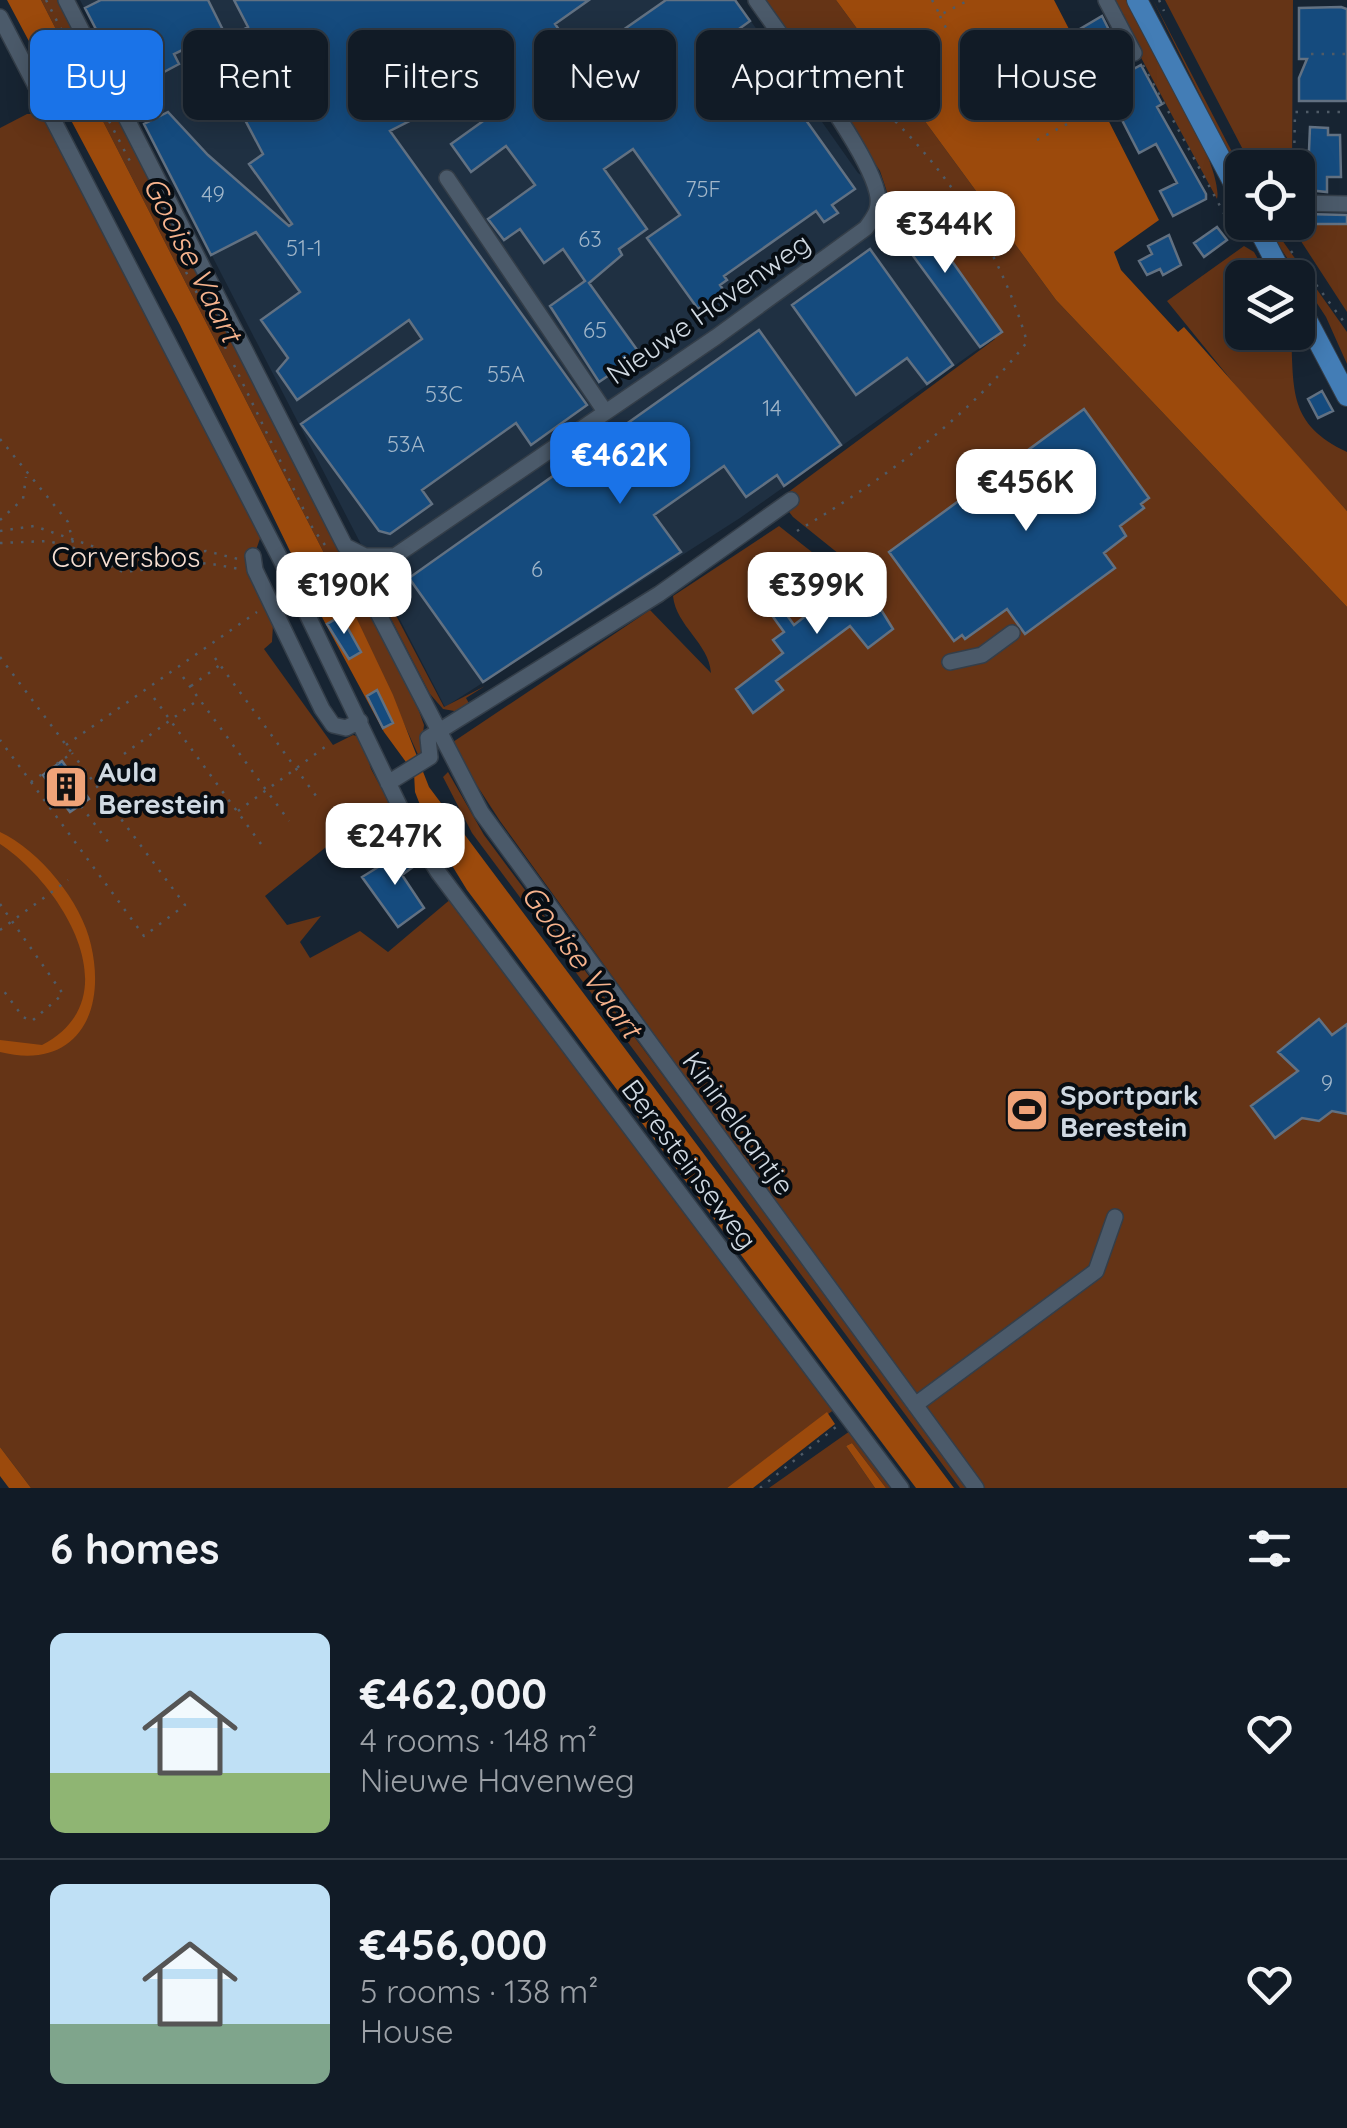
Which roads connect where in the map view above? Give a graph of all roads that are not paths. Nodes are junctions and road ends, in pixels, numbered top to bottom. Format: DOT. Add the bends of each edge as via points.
graph roads {
  1 [pos="66,0"];
  2 [pos="756,0"];
  3 [pos="1106,0"];
  4 [pos="1138,0"];
  5 [pos="0,17"];
  6 [pos="1134,54"];
  7 [pos="1225,166"];
  8 [pos="447,178"];
  9 [pos="1315,203"];
  10 [pos="1347,204"];
  11 [pos="1315,335"];
  12 [pos="1347,396"];
  13 [pos="604,410"];
  14 [pos="791,500"];
  15 [pos="365,556"];
  16 [pos="281,560"];
  17 [pos="1012,633"];
  18 [pos="950,662"];
  19 [pos="360,722"];
  20 [pos="439,730"];
  21 [pos="388,783"];
  22 [pos="1115,1217"];
  23 [pos="915,1405"];
  24 [pos="901,1488"];
  25 [pos="976,1488"];
  1 -- 15 [label="street" via="345,546"];
  2 -- 13 [label="street, Nieuwe Havenweg" via="854,148 877,190 878,210 852,239"];
  3 -- 6 [label="street"];
  4 -- 7 [label="main road"];
  5 -- 16 [label="street, Beresteinseweg"];
  8 -- 13 [label="street, Nieuwe Havenweg"];
  9 -- 10 [label="street"];
  11 -- 12 [label="main road"];
  13 -- 15 [label="street, Nieuwe Havenweg" via="395,556"];
  14 -- 20 [label="street" via="659,594"];
  15 -- 20 [label="street" via="364,584"];
  16 -- 19 [label="street, Beresteinseweg"];
  16 -- 19 [label="street" via="254,563 272,606 333,725"];
  17 -- 18 [label="street" via="982,654"];
  19 -- 21 [label="street, Beresteinseweg"];
  20 -- 21 [label="street" via="428,738 428,752"];
  20 -- 23 [label="street, Kininelaantje" via="481,812"];
  21 -- 24 [label="street, Beresteinseweg" via="438,872"];
  22 -- 23 [label="street" via="1096,1271"];
  23 -- 25 [label="street, Kininelaantje"];
}
